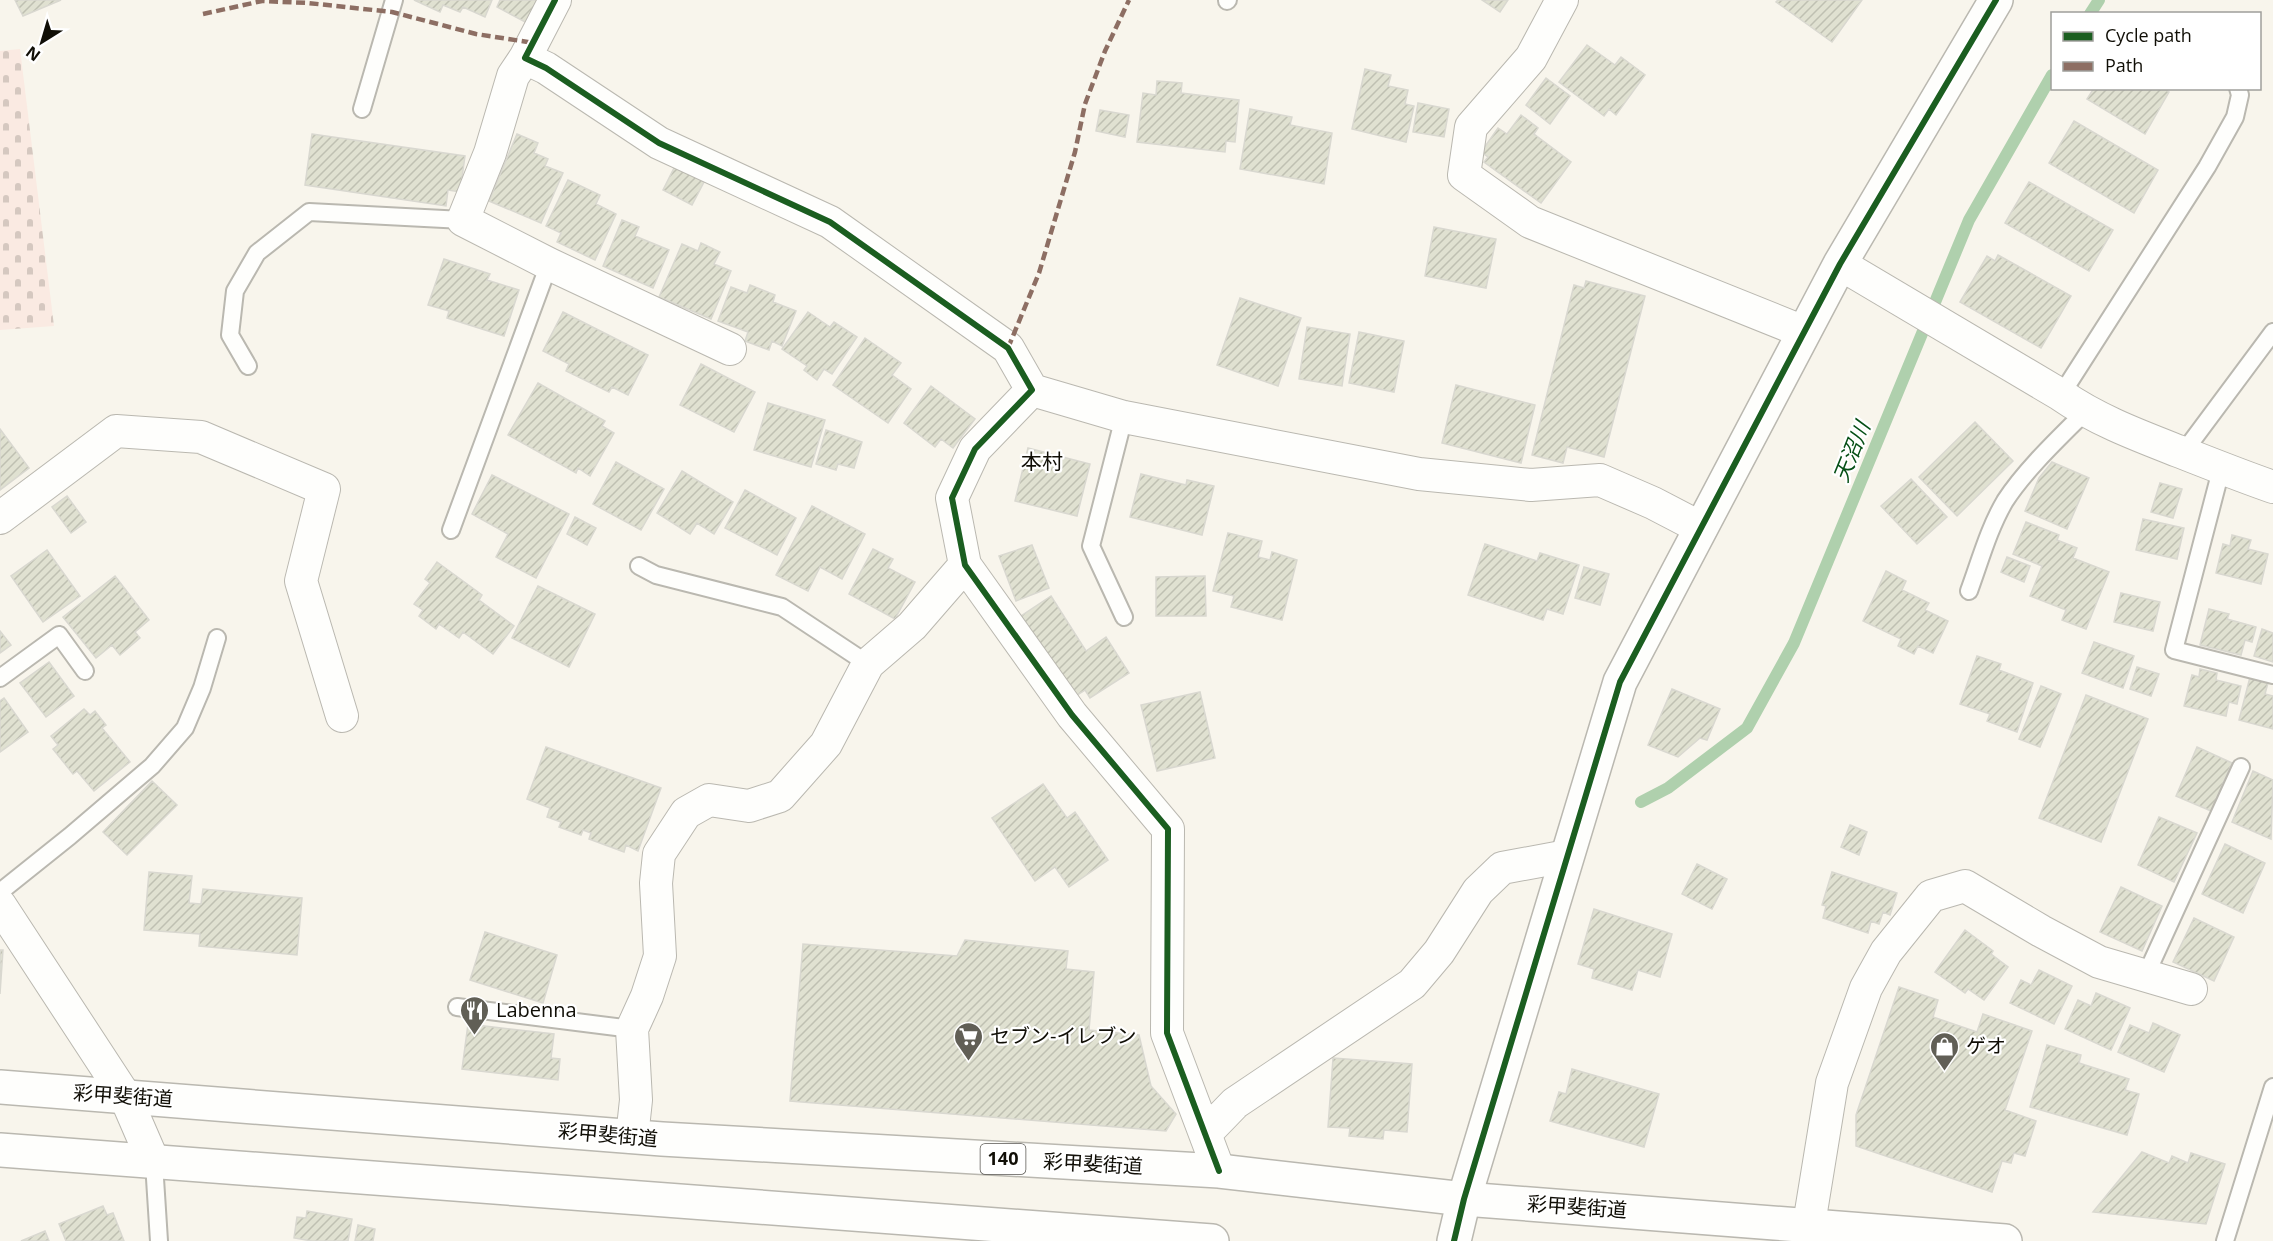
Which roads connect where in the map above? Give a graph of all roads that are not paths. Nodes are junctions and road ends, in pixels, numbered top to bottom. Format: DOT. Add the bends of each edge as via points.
graph roads {
  1 [pos="394,0"];
  2 [pos="555,0"];
  3 [pos="1562,0"];
  4 [pos="1996,0"];
  5 [pos="525,58"];
  6 [pos="2239,90"];
  7 [pos="362,109"];
  8 [pos="463,220"];
  9 [pos="549,264"];
  10 [pos="1840,264"];
  11 [pos="1804,332"];
  12 [pos="2273,332"];
  13 [pos="730,349"];
  14 [pos="248,366"];
  15 [pos="1032,390"];
  16 [pos="2073,404"];
  17 [pos="1124,417"];
  18 [pos="2183,453"];
  19 [pos="2222,470"];
  20 [pos="2273,487"];
  21 [pos="0,518"];
  22 [pos="1701,528"];
  23 [pos="451,530"];
  24 [pos="965,565"];
  25 [pos="639,566"];
  26 [pos="1970,591"];
  27 [pos="1124,617"];
  28 [pos="217,638"];
  29 [pos="868,664"];
  30 [pos="85,671"];
  31 [pos="2273,675"];
  32 [pos="0,678"];
  33 [pos="342,716"];
  34 [pos="2241,767"];
  35 [pos="1567,856"];
  36 [pos="0,892"];
  37 [pos="0,905"];
  38 [pos="2145,977"];
  39 [pos="2191,989"];
  40 [pos="458,1007"];
  41 [pos="633,1029"];
  42 [pos="0,1087"];
  43 [pos="2273,1087"];
  44 [pos="125,1096"];
  45 [pos="1205,1134"];
  46 [pos="632,1137"];
  47 [pos="0,1150"];
  48 [pos="154,1163"];
  49 [pos="1219,1171"];
  50 [pos="1464,1199"];
  51 [pos="1809,1224"];
  52 [pos="1115,1237"];
  53 [pos="159,1241"];
  54 [pos="1212,1241"];
  55 [pos="1455,1241"];
  56 [pos="2005,1241"];
  57 [pos="2225,1241"];
  1 -- 7 [label="lane"];
  2 -- 5 [label="street"];
  3 -- 11 [label="street" via="1531,58 1471,127 1464,175 1530,222"];
  4 -- 10 [label="main road"];
  5 -- 8 [label="street" via="513,76"];
  5 -- 15 [label="street" via="659,143 830,222 1008,348"];
  6 -- 16 [label="lane" via="2235,117"];
  8 -- 9 [label="street"];
  8 -- 14 [label="lane" via="309,212 257,253 235,291 231,335"];
  9 -- 13 [label="street"];
  9 -- 23 [label="lane"];
  10 -- 11 [label="main road"];
  10 -- 16 [label="street"];
  11 -- 22 [label="main road"];
  12 -- 18 [label="lane"];
  15 -- 17 [label="street"];
  15 -- 24 [label="street" via="975,449 952,498"];
  16 -- 18 [label="street"];
  16 -- 26 [label="lane" via="2043,455 2006,500 1992,527"];
  17 -- 22 [label="street" via="1419,474 1531,484 1600,480"];
  17 -- 27 [label="lane" via="1091,546"];
  18 -- 19 [label="street"];
  19 -- 20 [label="street"];
  19 -- 31 [label="lane" via="2174,650"];
  21 -- 33 [label="street" via="116,431 201,437 324,489 301,581"];
  22 -- 35 [label="main road" via="1620,682"];
  24 -- 29 [label="street" via="912,626"];
  24 -- 45 [label="street" via="1072,715 1168,829 1167,1034"];
  25 -- 29 [label="lane" via="656,574 782,607"];
  28 -- 36 [label="lane" via="185,728 152,766"];
  29 -- 41 [label="street" via="826,744 780,796 749,806 709,801 686,813 659,854 656,883 660,956"];
  30 -- 32 [label="lane" via="59,635"];
  34 -- 38 [label="lane"];
  35 -- 45 [label="street" via="1502,868 1478,891 1440,952 1412,984 1235,1103"];
  35 -- 50 [label="main road"];
  37 -- 44 [label="street"];
  38 -- 39 [label="street"];
  38 -- 51 [label="street" via="2099,962 1965,886 1931,896 1886,952 1866,988 1832,1083"];
  40 -- 41 [label="lane"];
  41 -- 46 [label="street" via="636,1100"];
  42 -- 44 [label="main road, 彩甲斐街道 / 140"];
  43 -- 57 [label="lane"];
  44 -- 46 [label="main road, 彩甲斐街道 / 140"];
  44 -- 48 [label="street"];
  45 -- 49 [label="street"];
  46 -- 49 [label="main road, 彩甲斐街道 / 140"];
  47 -- 48 [label="main road"];
  48 -- 52 [label="main road"];
  48 -- 53 [label="lane"];
  49 -- 50 [label="main road, 彩甲斐街道 / 140"];
  50 -- 51 [label="main road, 彩甲斐街道 / 140"];
  50 -- 55 [label="main road"];
  51 -- 56 [label="main road, 彩甲斐街道 / 140"];
  52 -- 54 [label="main road"];
}
